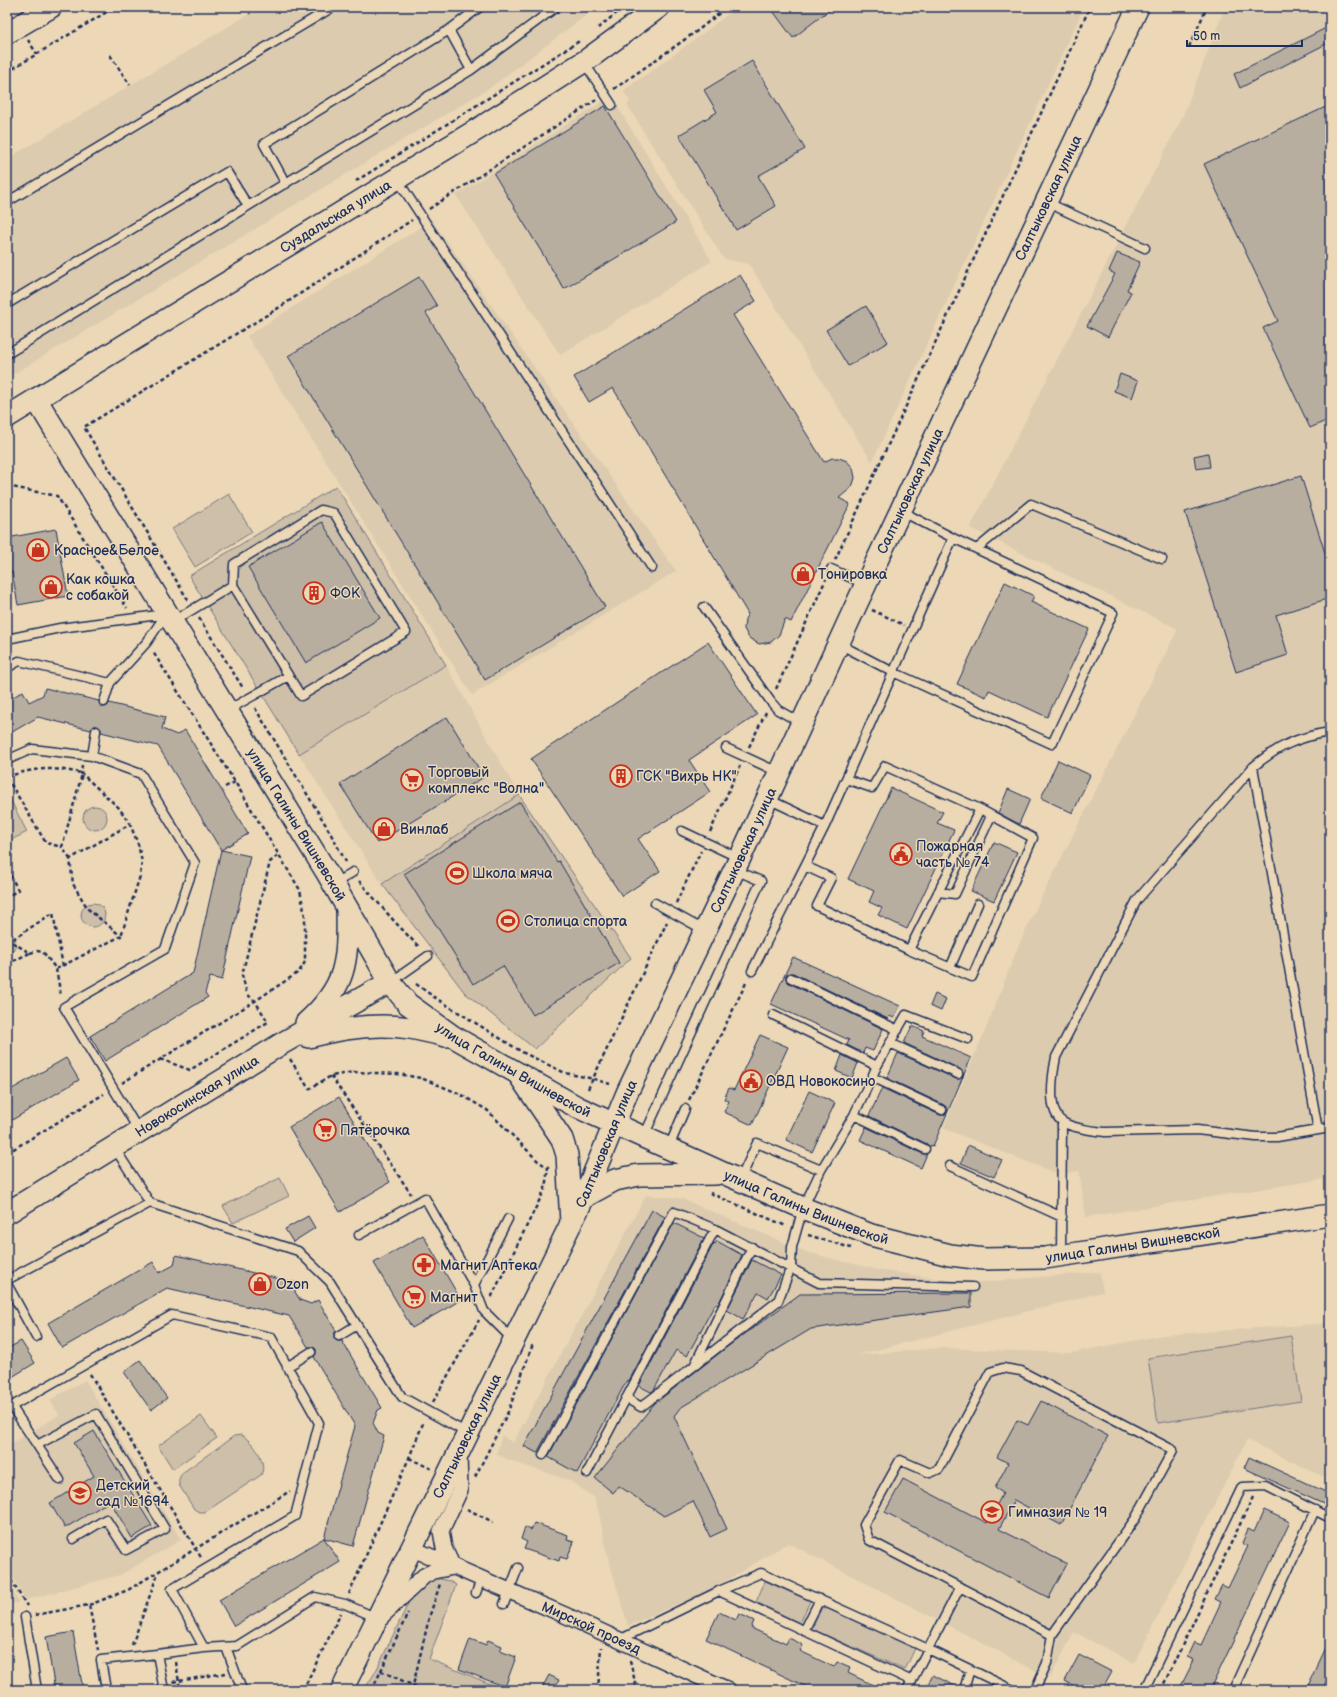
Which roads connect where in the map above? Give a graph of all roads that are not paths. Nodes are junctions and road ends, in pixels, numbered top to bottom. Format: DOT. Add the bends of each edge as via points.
graph roads {
  1 [pos="51,7"];
  2 [pos="333,7"];
  3 [pos="480,7"];
  4 [pos="556,7"];
  5 [pos="659,7"];
  6 [pos="1138,7"];
  7 [pos="448,30"];
  8 [pos="7,33"];
  9 [pos="584,61"];
  10 [pos="471,70"];
  11 [pos="612,105"];
  12 [pos="397,179"];
  13 [pos="286,184"];
  14 [pos="7,202"];
  15 [pos="1046,202"];
  16 [pos="248,206"];
  17 [pos="1145,248"];
  18 [pos="7,304"];
  19 [pos="7,354"];
  20 [pos="36,399"];
  21 [pos="7,417"];
  22 [pos="901,511"];
  23 [pos="953,538"];
  24 [pos="978,548"];
  25 [pos="1162,559"];
  26 [pos="652,568"];
  27 [pos="831,569"];
  28 [pos="866,584"];
  29 [pos="233,585"];
  30 [pos="704,607"];
  31 [pos="169,618"];
  32 [pos="7,638"];
  33 [pos="838,644"];
  34 [pos="7,668"];
  35 [pos="893,672"];
  36 [pos="288,676"];
  37 [pos="110,683"];
  38 [pos="104,702"];
  39 [pos="227,711"];
  40 [pos="802,724"];
  41 [pos="96,731"];
  42 [pos="1330,732"];
  43 [pos="726,748"];
  44 [pos="92,756"];
  45 [pos="7,760"];
  46 [pos="1253,767"];
  47 [pos="779,773"];
  48 [pos="846,779"];
  49 [pos="767,799"];
  50 [pos="980,809"];
  51 [pos="991,816"];
  52 [pos="825,826"];
  53 [pos="682,831"];
  54 [pos="737,864"];
  55 [pos="805,866"];
  56 [pos="353,872"];
  57 [pos="334,884"];
  58 [pos="938,892"];
  59 [pos="655,903"];
  60 [pos="978,904"];
  61 [pos="346,906"];
  62 [pos="704,930"];
  63 [pos="909,950"];
  64 [pos="428,956"];
  65 [pos="950,968"];
  66 [pos="752,971"];
  67 [pos="397,978"];
  68 [pos="791,978"];
  69 [pos="773,1015"];
  70 [pos="898,1030"];
  71 [pos="454,1037"];
  72 [pos="968,1040"];
  73 [pos="890,1043"];
  74 [pos="286,1051"];
  75 [pos="877,1066"];
  76 [pos="518,1073"];
  77 [pos="958,1074"];
  78 [pos="872,1077"];
  79 [pos="685,1109"];
  80 [pos="942,1110"];
  81 [pos="854,1115"];
  82 [pos="1062,1122"];
  83 [pos="615,1124"];
  84 [pos="1330,1128"];
  85 [pos="1318,1130"];
  86 [pos="139,1132"];
  87 [pos="643,1137"];
  88 [pos="114,1147"];
  89 [pos="668,1148"];
  90 [pos="925,1149"];
  91 [pos="950,1166"];
  92 [pos="821,1170"];
  93 [pos="732,1177"];
  94 [pos="584,1197"];
  95 [pos="150,1203"];
  96 [pos="803,1208"];
  97 [pos="7,1213"];
  98 [pos="1330,1216"];
  99 [pos="1062,1217"];
  100 [pos="508,1219"];
  101 [pos="571,1225"];
  102 [pos="715,1229"];
  103 [pos="359,1235"];
  104 [pos="752,1248"];
  105 [pos="1060,1256"];
  106 [pos="791,1267"];
  107 [pos="7,1280"];
  108 [pos="7,1284"];
  109 [pos="474,1285"];
  110 [pos="973,1288"];
  111 [pos="357,1325"];
  112 [pos="339,1336"];
  113 [pos="36,1337"];
  114 [pos="513,1340"];
  115 [pos="311,1352"];
  116 [pos="695,1365"];
  117 [pos="287,1367"];
  118 [pos="626,1398"];
  119 [pos="9,1408"];
  120 [pos="468,1434"];
  121 [pos="37,1445"];
  122 [pos="459,1452"];
  123 [pos="543,1455"];
  124 [pos="587,1473"];
  125 [pos="60,1480"];
  126 [pos="1315,1510"];
  127 [pos="1330,1518"];
  128 [pos="73,1539"];
  129 [pos="411,1548"];
  130 [pos="453,1567"];
  131 [pos="518,1568"];
  132 [pos="960,1587"];
  133 [pos="719,1591"];
  134 [pos="506,1597"];
  135 [pos="820,1599"];
  136 [pos="28,1616"];
  137 [pos="377,1620"];
  138 [pos="804,1631"];
  139 [pos="1052,1635"];
  140 [pos="618,1640"];
  141 [pos="226,1647"];
  142 [pos="204,1648"];
  143 [pos="928,1649"];
  144 [pos="157,1654"];
  145 [pos="970,1669"];
  146 [pos="912,1680"];
  147 [pos="1330,1684"];
  148 [pos="732,1686"];
  149 [pos="163,1687"];
  150 [pos="37,1690"];
  151 [pos="106,1690"];
  152 [pos="242,1690"];
  153 [pos="342,1690"];
  154 [pos="907,1690"];
  155 [pos="964,1690"];
  156 [pos="1013,1690"];
  157 [pos="1035,1690"];
  158 [pos="1144,1690"];
  159 [pos="1233,1690"];
  160 [pos="1327,1690"];
  1 -- 8 [label="street"];
  2 -- 14 [label="lane"];
  3 -- 7 [label="lane"];
  4 -- 10 [label="lane"];
  5 -- 9 [label="street, Суздальская улица"];
  6 -- 15 [label="street, Салтыковская улица"];
  7 -- 10 [label="lane"];
  7 -- 13 [label="lane" via="264,144"];
  9 -- 11 [label="lane"];
  9 -- 12 [label="street, Суздальская улица"];
  10 -- 13 [label="lane"];
  12 -- 20 [label="street, Суздальская улица"];
  12 -- 26 [label="lane"];
  13 -- 16 [label="lane"];
  15 -- 17 [label="lane"];
  15 -- 22 [label="street, Салтыковская улица"];
  16 -- 18 [label="lane" via="227,172"];
  16 -- 19 [label="lane"];
  20 -- 21 [label="street, Суздальская улица"];
  20 -- 31 [label="street, улица Галины Вишневской"];
  22 -- 23 [label="lane"];
  22 -- 28 [label="street, Салтыковская улица"];
  23 -- 24 [label="lane"];
  23 -- 35 [label="lane"];
  24 -- 25 [label="lane" via="1031,504"];
  24 -- 35 [label="lane" via="1113,613 1052,744"];
  27 -- 28 [label="lane"];
  28 -- 33 [label="street, Салтыковская улица"];
  29 -- 31 [label="lane" via="194,609"];
  29 -- 36 [label="lane"];
  29 -- 36 [label="lane" via="234,564 321,510 334,513 406,632 301,696"];
  30 -- 40 [label="lane" via="771,702 778,710"];
  31 -- 32 [label="lane" via="133,618"];
  31 -- 37 [label="lane"];
  31 -- 39 [label="street, улица Галины Вишневской"];
  33 -- 35 [label="lane"];
  33 -- 40 [label="street, Салтыковская улица"];
  34 -- 37 [label="lane" via="19,661"];
  35 -- 48 [label="lane"];
  36 -- 39 [label="lane"];
  37 -- 38 [label="lane"];
  39 -- 57 [label="street, улица Галины Вишневской"];
  40 -- 47 [label="street, Салтыковская улица"];
  41 -- 44 [label="lane"];
  42 -- 46 [label="lane" via="1287,743"];
  43 -- 47 [label="lane"];
  44 -- 45 [label="lane" via="32,749"];
  44 -- 86 [label="lane" via="141,774 195,863 165,949 64,1007"];
  46 -- 82 [label="lane" via="1137,900 1126,918 1056,1057 1052,1094 1055,1113"];
  46 -- 85 [label="lane"];
  47 -- 49 [label="street, Салтыковская улица"];
  48 -- 50 [label="lane" via="872,788 885,766"];
  48 -- 52 [label="lane"];
  49 -- 52 [label="lane"];
  49 -- 54 [label="street, Салтыковская улица"];
  50 -- 51 [label="lane"];
  50 -- 58 [label="lane"];
  51 -- 58 [label="lane" via="955,894"];
  51 -- 65 [label="lane" via="1033,838 972,977"];
  52 -- 55 [label="lane"];
  53 -- 54 [label="lane" via="705,842"];
  54 -- 62 [label="street, Салтыковская улица"];
  54 -- 87 [label="lane" via="761,881"];
  55 -- 63 [label="lane" via="831,878 818,906"];
  55 -- 66 [label="lane"];
  56 -- 57 [label="lane"];
  57 -- 61 [label="street, улица Галины Вишневской"];
  58 -- 63 [label="lane"];
  59 -- 62 [label="lane"];
  60 -- 65 [label="lane"];
  61 -- 67 [label="street, улица Галины Вишневской"];
  61 -- 74 [label="street" via="347,936 343,973 333,994"];
  62 -- 83 [label="street, Салтыковская улица"];
  63 -- 65 [label="lane"];
  64 -- 67 [label="lane"];
  67 -- 71 [label="street, улица Галины Вишневской" via="408,1004"];
  67 -- 74 [label="street, Новокосинская улица"];
  68 -- 70 [label="lane"];
  69 -- 75 [label="lane"];
  70 -- 72 [label="lane" via="906,1015"];
  70 -- 73 [label="lane"];
  71 -- 74 [label="street" via="409,1028 356,1027 331,1030"];
  71 -- 76 [label="street, улица Галины Вишневской"];
  73 -- 75 [label="lane"];
  73 -- 77 [label="lane"];
  74 -- 86 [label="street, Новокосинская улица"];
  75 -- 78 [label="lane"];
  76 -- 83 [label="street, улица Галины Вишневской" via="577,1107"];
  76 -- 101 [label="street" via="562,1139 567,1155"];
  78 -- 80 [label="lane"];
  78 -- 81 [label="lane"];
  79 -- 89 [label="lane"];
  81 -- 90 [label="lane"];
  81 -- 92 [label="lane"];
  82 -- 85 [label="lane" via="1092,1131 1197,1130 1256,1137 1277,1137"];
  82 -- 99 [label="lane"];
  83 -- 87 [label="street, улица Галины Вишневской"];
  83 -- 94 [label="street, Салтыковская улица"];
  84 -- 85 [label="lane"];
  86 -- 88 [label="street, Новокосинская улица"];
  87 -- 89 [label="street, улица Галины Вишневской"];
  88 -- 95 [label="lane"];
  88 -- 97 [label="street, Новокосинская улица"];
  89 -- 93 [label="street, улица Галины Вишневской"];
  91 -- 99 [label="lane"];
  92 -- 93 [label="lane" via="757,1143"];
  92 -- 96 [label="lane"];
  93 -- 94 [label="street" via="640,1175 616,1180"];
  93 -- 96 [label="street, улица Галины Вишневской"];
  94 -- 101 [label="street, Салтыковская улица"];
  95 -- 107 [label="lane"];
  95 -- 111 [label="lane" via="298,1251 330,1282"];
  96 -- 105 [label="street, улица Галины Вишневской" via="871,1235 950,1254 984,1259"];
  96 -- 106 [label="lane" via="792,1247"];
  98 -- 105 [label="street, улица Галины Вишневской"];
  99 -- 105 [label="lane"];
  100 -- 109 [label="lane"];
  101 -- 114 [label="street, Салтыковская улица"];
  102 -- 104 [label="lane"];
  102 -- 118 [label="lane"];
  102 -- 123 [label="lane" via="674,1212"];
  103 -- 109 [label="lane" via="425,1198"];
  104 -- 106 [label="lane"];
  104 -- 116 [label="lane"];
  106 -- 110 [label="lane" via="819,1283"];
  106 -- 116 [label="lane" via="778,1301"];
  108 -- 113 [label="lane"];
  109 -- 114 [label="lane" via="484,1311"];
  111 -- 112 [label="lane"];
  111 -- 120 [label="lane" via="402,1397"];
  114 -- 120 [label="street, Салтыковская улица"];
  115 -- 117 [label="lane"];
  116 -- 118 [label="lane" via="641,1407"];
  117 -- 119 [label="lane" via="270,1338 172,1315"];
  117 -- 142 [label="lane" via="319,1423 295,1516 172,1590"];
  118 -- 124 [label="lane"];
  119 -- 121 [label="lane"];
  120 -- 122 [label="street, Салтыковская улица"];
  121 -- 125 [label="lane"];
  121 -- 128 [label="lane" via="96,1414 165,1529 126,1550 106,1519"];
  122 -- 129 [label="street, Салтыковская улица"];
  122 -- 130 [label="street" via="460,1490 441,1531 444,1548"];
  126 -- 127 [label="lane"];
  126 -- 158 [label="lane" via="1266,1486 1242,1487"];
  126 -- 159 [label="lane"];
  129 -- 130 [label="street, Мирской проезд"];
  129 -- 137 [label="street, Салтыковская улица"];
  130 -- 134 [label="street, Мирской проезд" via="478,1586"];
  130 -- 137 [label="street" via="424,1576"];
  131 -- 134 [label="lane"];
  132 -- 139 [label="lane"];
  132 -- 139 [label="lane" via="869,1540 864,1525 900,1460 930,1474 939,1469 990,1372 1003,1368 1020,1371 1173,1450 1135,1519"];
  132 -- 143 [label="lane"];
  133 -- 135 [label="lane" via="761,1573"];
  133 -- 138 [label="lane"];
  133 -- 140 [label="lane"];
  134 -- 140 [label="street, Мирской проезд"];
  135 -- 138 [label="lane"];
  135 -- 143 [label="lane"];
  136 -- 150 [label="lane"];
  137 -- 141 [label="lane" via="345,1604 315,1597 237,1646"];
  137 -- 153 [label="street, Салтыковская улица"];
  138 -- 146 [label="lane"];
  139 -- 157 [label="lane" via="1048,1663"];
  140 -- 148 [label="street, Мирской проезд"];
  141 -- 142 [label="lane"];
  141 -- 152 [label="lane"];
  142 -- 144 [label="lane"];
  143 -- 145 [label="lane"];
  143 -- 146 [label="lane"];
  144 -- 149 [label="lane"];
  144 -- 151 [label="lane" via="101,1660"];
  145 -- 155 [label="lane"];
  145 -- 156 [label="lane"];
  146 -- 154 [label="lane"];
  147 -- 160 [label="lane"];
}
